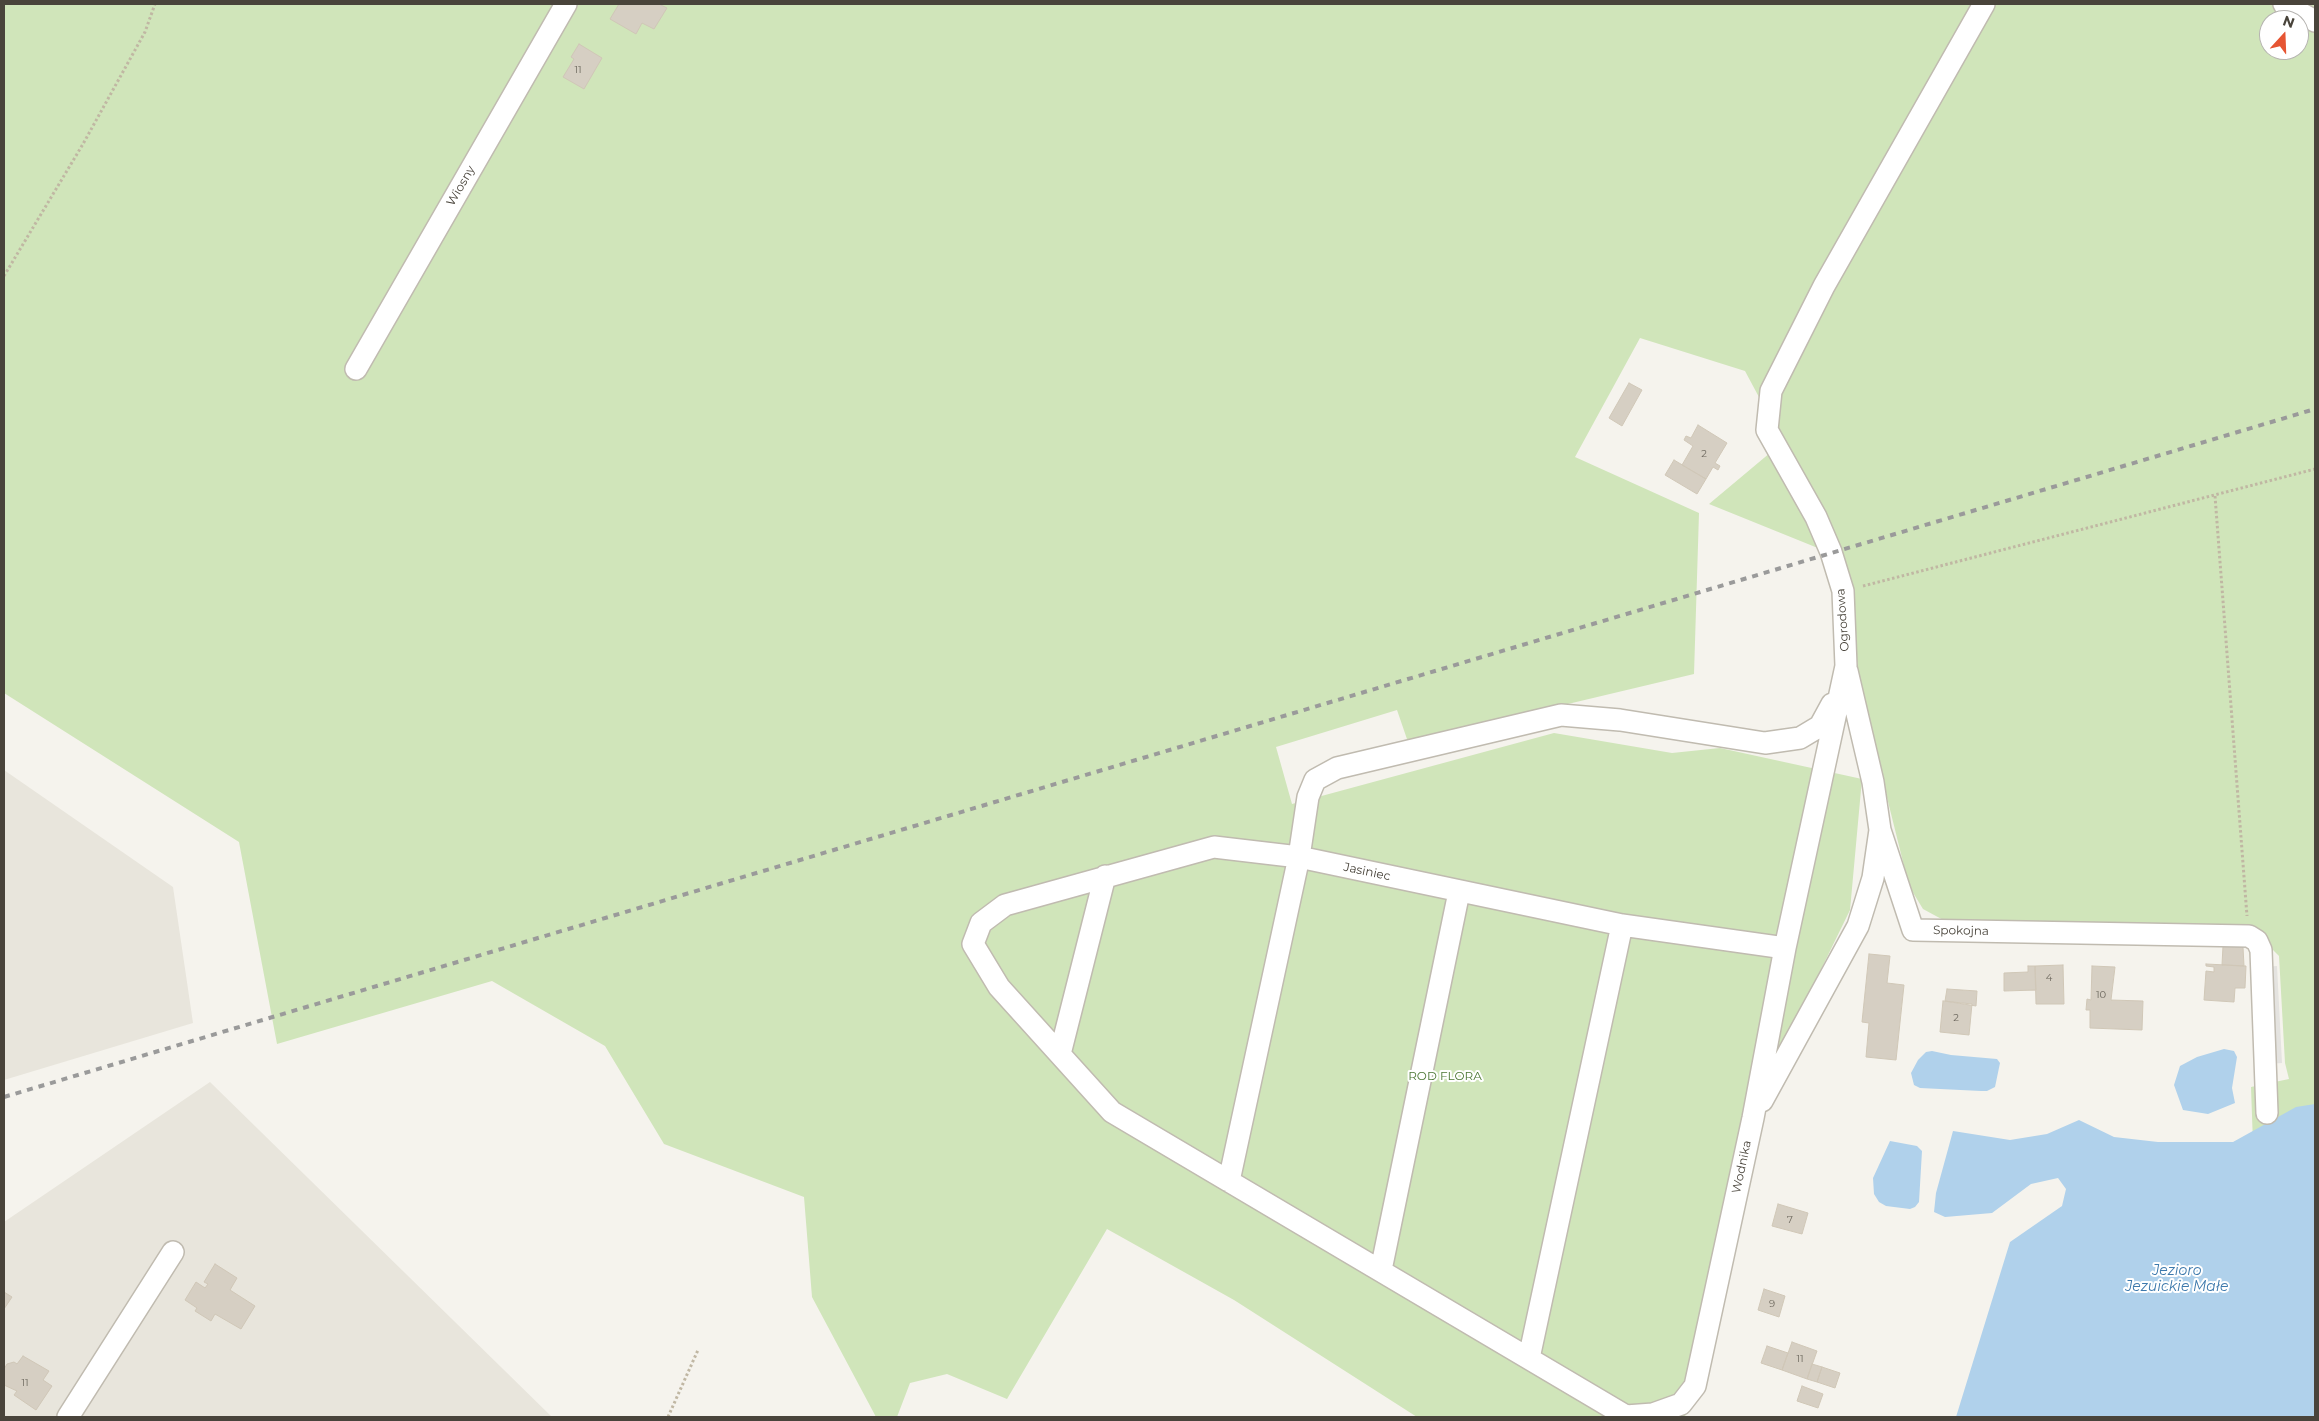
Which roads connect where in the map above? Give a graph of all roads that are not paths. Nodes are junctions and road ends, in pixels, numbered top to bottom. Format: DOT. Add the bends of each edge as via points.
graph roads {
  1 [pos="566,4"];
  2 [pos="1984,4"];
  3 [pos="2284,4"];
  4 [pos="2315,21"];
  5 [pos="356,369"];
  6 [pos="1846,666"];
  7 [pos="1880,830"];
  8 [pos="1299,857"];
  9 [pos="1105,876"];
  10 [pos="1459,892"];
  11 [pos="1622,925"];
  12 [pos="1785,948"];
  13 [pos="1060,1054"];
  14 [pos="2267,1113"];
  15 [pos="1752,1118"];
  16 [pos="1229,1181"];
  17 [pos="173,1252"];
  18 [pos="1381,1270"];
  19 [pos="1529,1358"];
  20 [pos="68,1417"];
  1 -- 5 [label="street, Wiosny"];
  2 -- 6 [label="street, Ogrodowa" via="1824,286 1771,391 1767,430 1816,517 1843,591"];
  3 -- 4 [label="street"];
  6 -- 7 [label="street" via="1873,782"];
  6 -- 8 [label="street" via="1820,726 1800,738 1765,743 1620,720 1561,715 1337,768 1316,780 1308,797"];
  6 -- 12 [label="street, Ogrodowa"];
  7 -- 14 [label="street, Spokojna" via="1913,930 2248,936 2257,941 2261,950"];
  7 -- 15 [label="street" via="1873,878 1858,926"];
  8 -- 9 [label="street, Jasiniec" via="1214,847"];
  8 -- 10 [label="street, Jasiniec"];
  8 -- 16 [label="street"];
  9 -- 13 [label="street"];
  9 -- 13 [label="street, Jasiniec" via="1005,905 981,923 973,944 999,987"];
  10 -- 11 [label="street, Jasiniec"];
  10 -- 18 [label="street"];
  11 -- 12 [label="street, Jasiniec"];
  11 -- 19 [label="street"];
  12 -- 15 [label="street, Wodnika"];
  13 -- 16 [label="street" via="1112,1112"];
  15 -- 19 [label="street, Wodnika" via="1695,1386 1681,1404 1653,1414 1626,1416"];
  16 -- 18 [label="street"];
  17 -- 20 [label="street"];
  18 -- 19 [label="street"];
}
